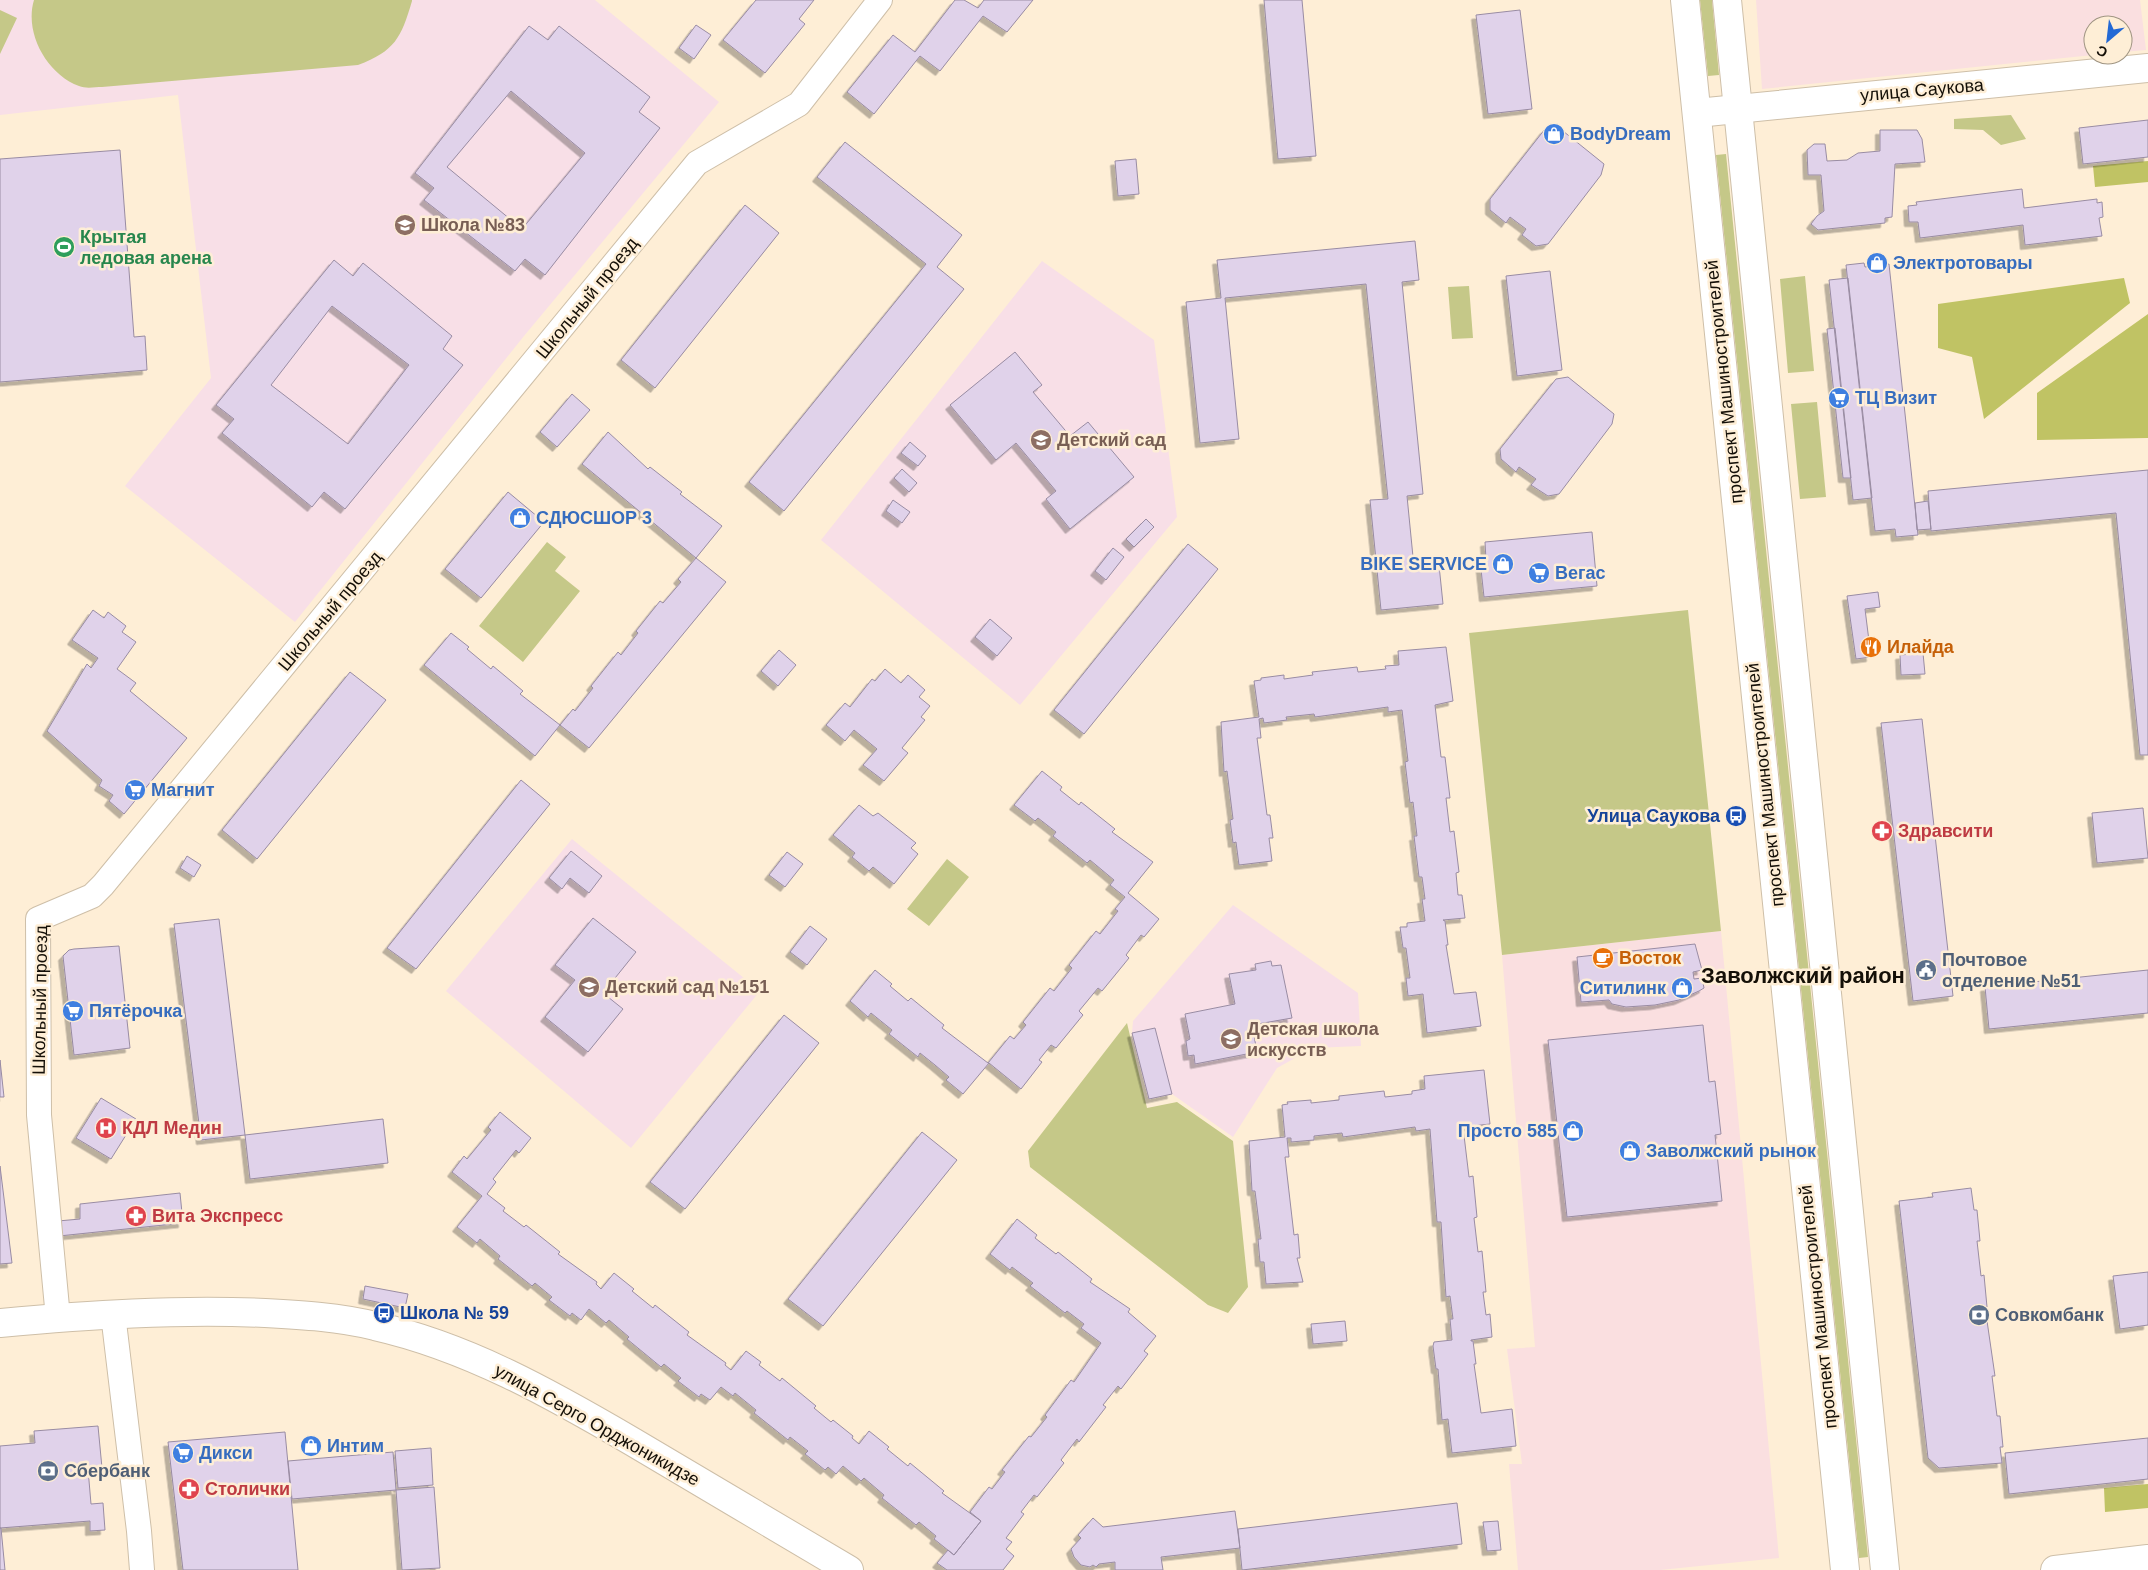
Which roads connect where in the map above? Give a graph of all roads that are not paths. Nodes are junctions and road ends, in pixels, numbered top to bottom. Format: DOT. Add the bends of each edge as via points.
graph roads {
  1 [pos="880,0"];
  2 [pos="1685,0"];
  3 [pos="1727,0"];
  4 [pos="2148,68"];
  5 [pos="1737,109"];
  6 [pos="1697,113"];
  7 [pos="113,1314"];
  8 [pos="58,1318"];
  9 [pos="0,1323"];
  10 [pos="2148,1559"];
  11 [pos="142,1570"];
  12 [pos="849,1570"];
  13 [pos="1845,1570"];
  14 [pos="1885,1570"];
  15 [pos="2055,1570"];
  1 -- 8 [label="street, Школьный проезд" via="799,104 698,163 103,885 92,896 38,918 39,1115"];
  2 -- 6 [label="main road, проспект Машиностроителей"];
  3 -- 5 [label="main road"];
  4 -- 5 [label="main road, улица Саукова"];
  5 -- 6 [label="main road, улица Саукова"];
  5 -- 14 [label="main road"];
  6 -- 13 [label="main road, проспект Машиностроителей"];
  7 -- 8 [label="main road, улица Серго Орджоникидзе"];
  7 -- 11 [label="street"];
  7 -- 12 [label="main road, улица Серго Орджоникидзе" via="294,1314 373,1325 433,1342 495,1367 581,1411"];
  8 -- 9 [label="main road, улица Серго Орджоникидзе"];
  10 -- 15 [label="main road"];
}
